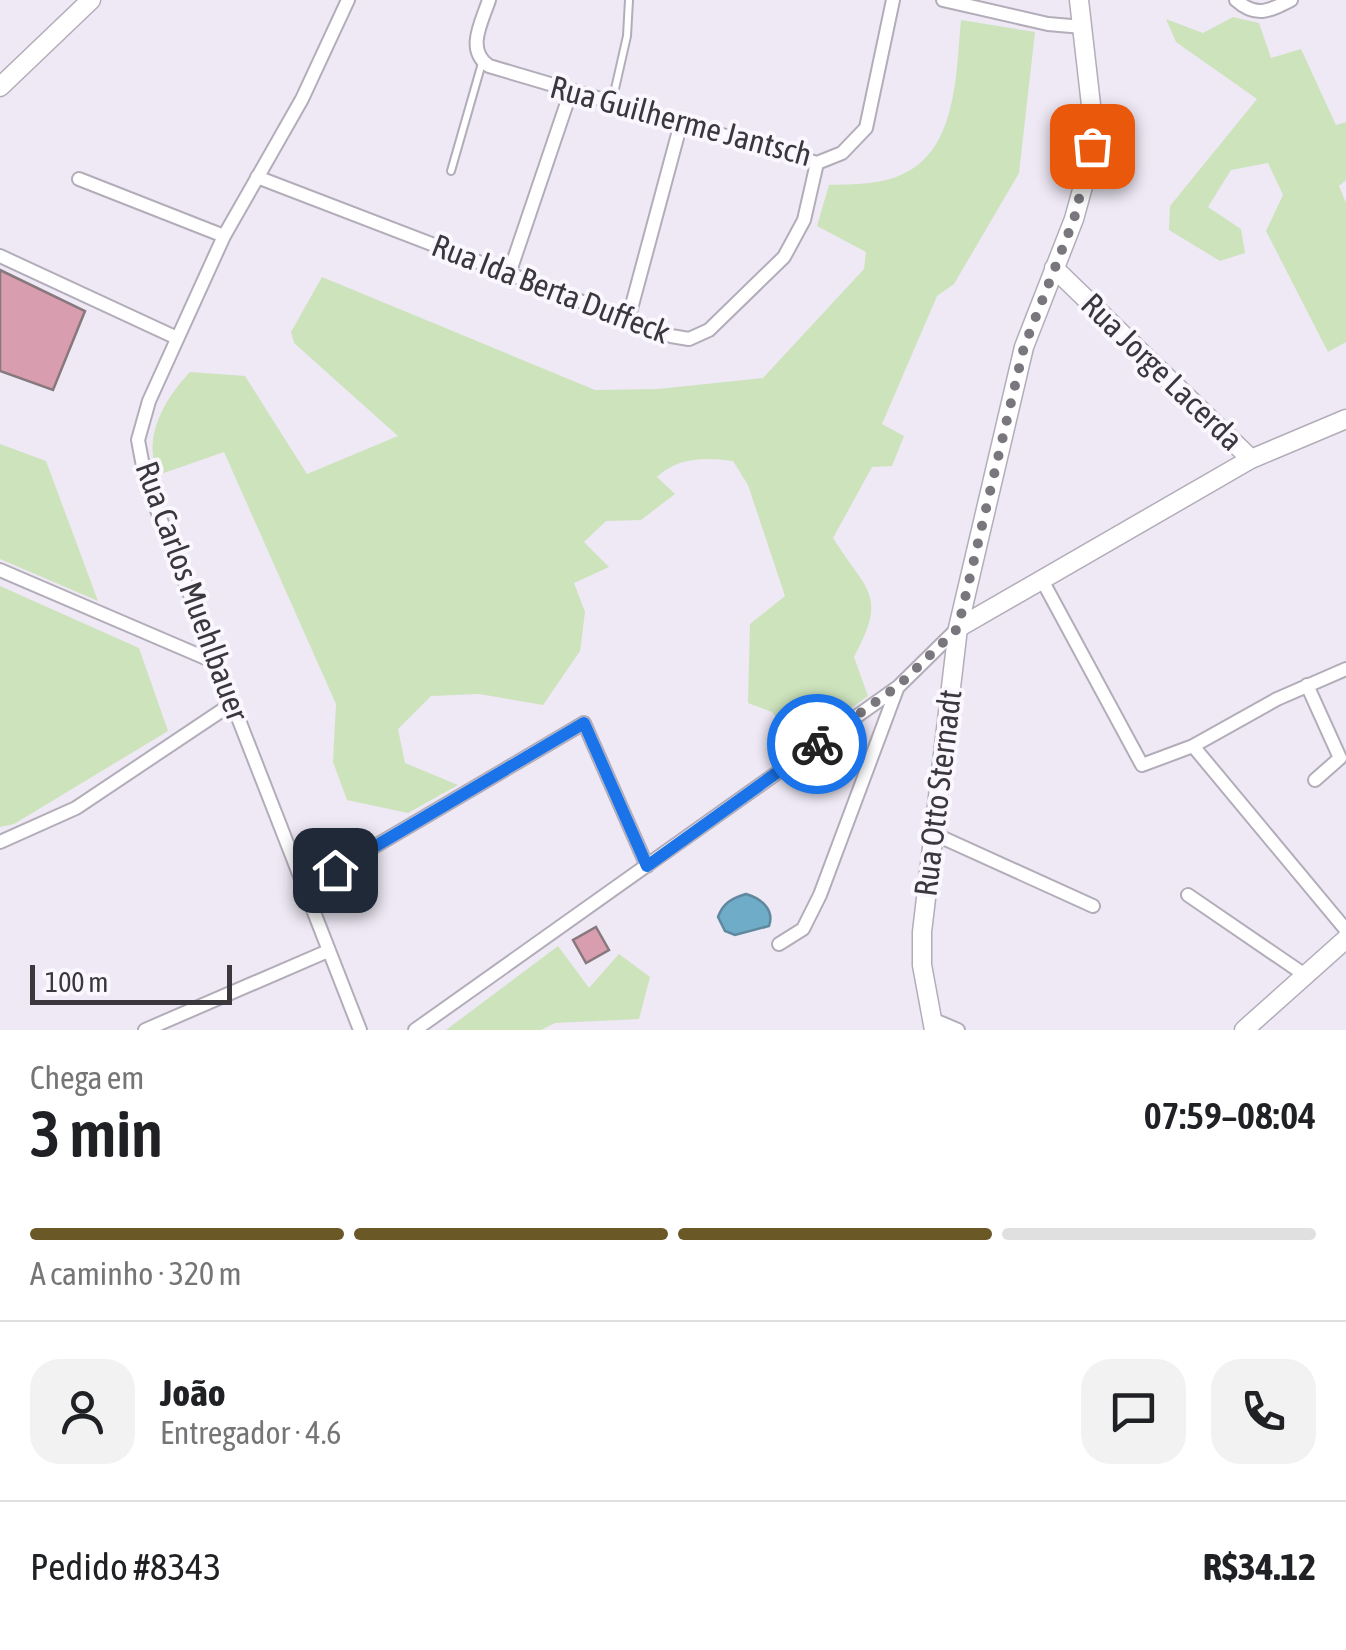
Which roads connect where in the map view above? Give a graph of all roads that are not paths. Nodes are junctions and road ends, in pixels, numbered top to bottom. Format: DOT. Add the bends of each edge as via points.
graph roads {
  1 [pos="91,0"];
  2 [pos="348,0"];
  3 [pos="490,0"];
  4 [pos="629,0"];
  5 [pos="893,0"];
  6 [pos="943,0"];
  7 [pos="1079,0"];
  8 [pos="1236,0"];
  9 [pos="1291,0"];
  10 [pos="1083,27"];
  11 [pos="482,62"];
  12 [pos="0,88"];
  13 [pos="571,91"];
  14 [pos="612,103"];
  15 [pos="682,123"];
  16 [pos="816,162"];
  17 [pos="450,171"];
  18 [pos="256,178"];
  19 [pos="79,179"];
  20 [pos="224,236"];
  21 [pos="0,256"];
  22 [pos="1054,268"];
  23 [pos="509,274"];
  24 [pos="628,320"];
  25 [pos="177,338"];
  26 [pos="1346,419"];
  27 [pos="1251,460"];
  28 [pos="0,570"];
  29 [pos="1042,580"];
  30 [pos="958,628"];
  31 [pos="217,663"];
  32 [pos="1346,669"];
  33 [pos="1307,685"];
  34 [pos="898,686"];
  35 [pos="233,703"];
  36 [pos="1193,746"];
  37 [pos="1315,780"];
  38 [pos="932,833"];
  39 [pos="0,842"];
  40 [pos="647,866"];
  41 [pos="304,888"];
  42 [pos="1188,895"];
  43 [pos="1094,906"];
  44 [pos="1346,930"];
  45 [pos="1346,938"];
  46 [pos="779,944"];
  47 [pos="328,951"];
  48 [pos="1305,975"];
  49 [pos="933,1025"];
  50 [pos="145,1030"];
  51 [pos="360,1030"];
  52 [pos="415,1030"];
  53 [pos="958,1030"];
  54 [pos="1244,1030"];
  1 -- 12 [label="main road"];
  2 -- 18 [label="street, Rua Carlos Muehlbauer" via="316,73"];
  3 -- 11 [label="street" via="476,44"];
  4 -- 14 [label="lane"];
  5 -- 16 [label="street, Rua Guilherme Jantsch" via="866,128 842,153"];
  6 -- 10 [label="street"];
  7 -- 10 [label="main road, Rua Jorge Lacerda"];
  8 -- 9 [label="street" via="1266,12"];
  10 -- 22 [label="main road, Rua Jorge Lacerda" via="1090,161"];
  11 -- 13 [label="street, Rua Guilherme Jantsch"];
  11 -- 17 [label="lane"];
  13 -- 14 [label="street, Rua Guilherme Jantsch"];
  13 -- 23 [label="street"];
  14 -- 15 [label="street, Rua Guilherme Jantsch"];
  15 -- 16 [label="street, Rua Guilherme Jantsch"];
  15 -- 24 [label="street"];
  16 -- 24 [label="street, Rua Ida Berta Duffeck" via="792,248 709,330 679,338"];
  18 -- 20 [label="street, Rua Carlos Muehlbauer"];
  18 -- 23 [label="street, Rua Ida Berta Duffeck"];
  19 -- 20 [label="street"];
  20 -- 25 [label="street, Rua Carlos Muehlbauer"];
  21 -- 25 [label="street"];
  22 -- 27 [label="main road, Rua Jorge Lacerda"];
  22 -- 30 [label="main road, Rua Otto Sternadt" via="1024,347"];
  23 -- 24 [label="street, Rua Ida Berta Duffeck"];
  25 -- 31 [label="street, Rua Carlos Muehlbauer" via="140,426 139,454"];
  26 -- 27 [label="main road"];
  27 -- 29 [label="main road"];
  28 -- 31 [label="street"];
  29 -- 30 [label="main road"];
  29 -- 36 [label="street" via="1142,765"];
  30 -- 34 [label="street"];
  30 -- 38 [label="main road, Rua Otto Sternadt"];
  31 -- 35 [label="street, Rua Carlos Muehlbauer"];
  32 -- 33 [label="street"];
  33 -- 36 [label="street"];
  33 -- 37 [label="street" via="1340,758"];
  34 -- 40 [label="street"];
  34 -- 46 [label="street" via="820,895 803,929"];
  35 -- 39 [label="street" via="88,801"];
  35 -- 41 [label="street, Rua Carlos Muehlbauer"];
  36 -- 44 [label="street"];
  38 -- 43 [label="street"];
  38 -- 49 [label="main road, Rua Otto Sternadt" via="922,950"];
  40 -- 41 [label="street" via="584,723"];
  40 -- 52 [label="street"];
  41 -- 47 [label="street, Rua Carlos Muehlbauer"];
  42 -- 48 [label="street"];
  45 -- 48 [label="main road"];
  47 -- 50 [label="street"];
  47 -- 51 [label="street, Rua Carlos Muehlbauer"];
  48 -- 54 [label="main road"];
  49 -- 53 [label="street"];
}
